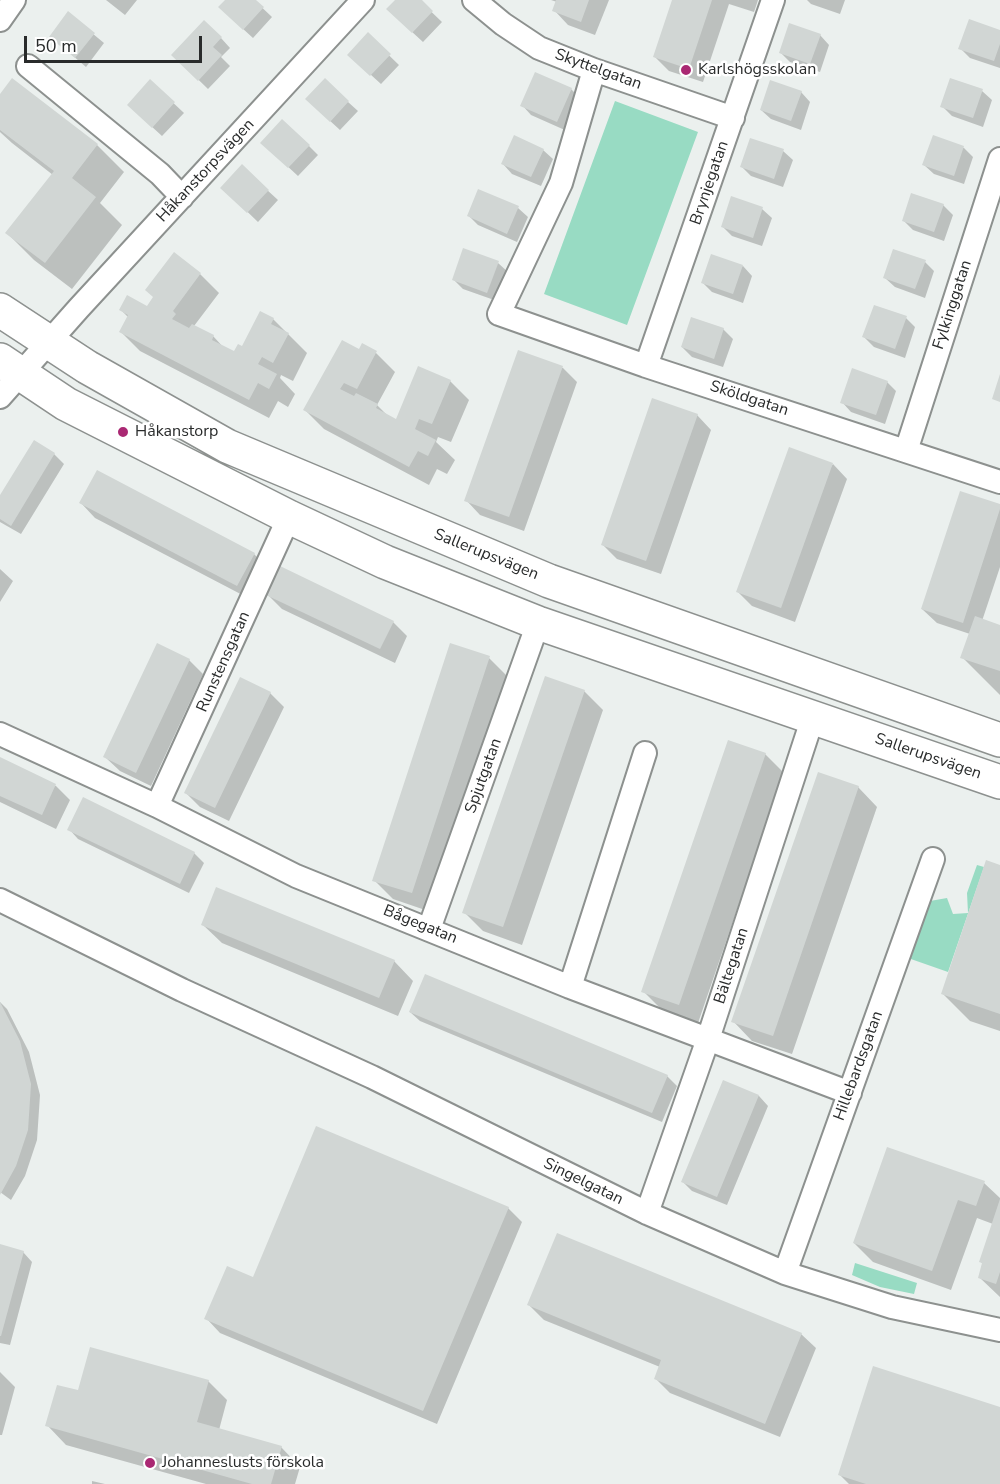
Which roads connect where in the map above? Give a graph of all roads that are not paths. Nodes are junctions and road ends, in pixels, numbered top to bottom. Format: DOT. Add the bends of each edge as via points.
graph roads {
  1 [pos="14,0"];
  2 [pos="363,0"];
  3 [pos="474,0"];
  4 [pos="773,0"];
  5 [pos="0,20"];
  6 [pos="28,66"];
  7 [pos="594,70"];
  8 [pos="733,118"];
  9 [pos="1000,159"];
  10 [pos="182,197"];
  11 [pos="0,310"];
  12 [pos="49,342"];
  13 [pos="646,366"];
  14 [pos="7,377"];
  15 [pos="906,451"];
  16 [pos="1000,482"];
  17 [pos="289,517"];
  18 [pos="538,622"];
  19 [pos="813,717"];
  20 [pos="0,734"];
  21 [pos="1000,740"];
  22 [pos="645,753"];
  23 [pos="1000,782"];
  24 [pos="157,806"];
  25 [pos="933,859"];
  26 [pos="0,900"];
  27 [pos="429,929"];
  28 [pos="570,987"];
  29 [pos="708,1039"];
  30 [pos="850,1093"];
  31 [pos="647,1213"];
  32 [pos="785,1273"];
  33 [pos="1000,1330"];
  1 -- 5 [label="street"];
  2 -- 10 [label="street, Håkanstorpsvägen"];
  3 -- 7 [label="street, Skyttelgatan" via="539,48"];
  4 -- 8 [label="street, Brynjegatan"];
  6 -- 10 [label="street" via="160,174"];
  7 -- 8 [label="street, Skyttelgatan"];
  7 -- 13 [label="street, Sköldgatan" via="561,183 499,314"];
  8 -- 13 [label="street, Brynjegatan"];
  9 -- 15 [label="street, Fylkinggatan"];
  10 -- 12 [label="street, Håkanstorpsvägen"];
  11 -- 12 [label="main road, Sallerupsvägen"];
  12 -- 14 [label="street, Håkanstorpsvägen"];
  12 -- 21 [label="main road, Sallerupsvägen" via="227,446 402,521 549,581"];
  13 -- 15 [label="street, Sköldgatan"];
  14 -- 17 [label="main road, Sallerupsvägen"];
  15 -- 16 [label="street, Sköldgatan"];
  17 -- 18 [label="main road, Sallerupsvägen" via="385,562"];
  17 -- 24 [label="street, Runstensgatan"];
  18 -- 19 [label="main road, Sallerupsvägen"];
  18 -- 27 [label="street, Spjutgatan"];
  19 -- 23 [label="main road, Sallerupsvägen"];
  19 -- 29 [label="street, Bältegatan"];
  20 -- 24 [label="street, Bågegatan"];
  22 -- 28 [label="street"];
  24 -- 27 [label="street, Bågegatan" via="296,876"];
  25 -- 30 [label="street, Hillebardsgatan"];
  26 -- 31 [label="street, Singelgatan"];
  27 -- 28 [label="street, Bågegatan"];
  28 -- 29 [label="street, Bågegatan"];
  29 -- 30 [label="street, Bågegatan"];
  29 -- 31 [label="street, Bältegatan"];
  30 -- 32 [label="street, Hillebardsgatan"];
  31 -- 32 [label="street, Singelgatan"];
  32 -- 33 [label="street, Singelgatan" via="892,1307"];
}
